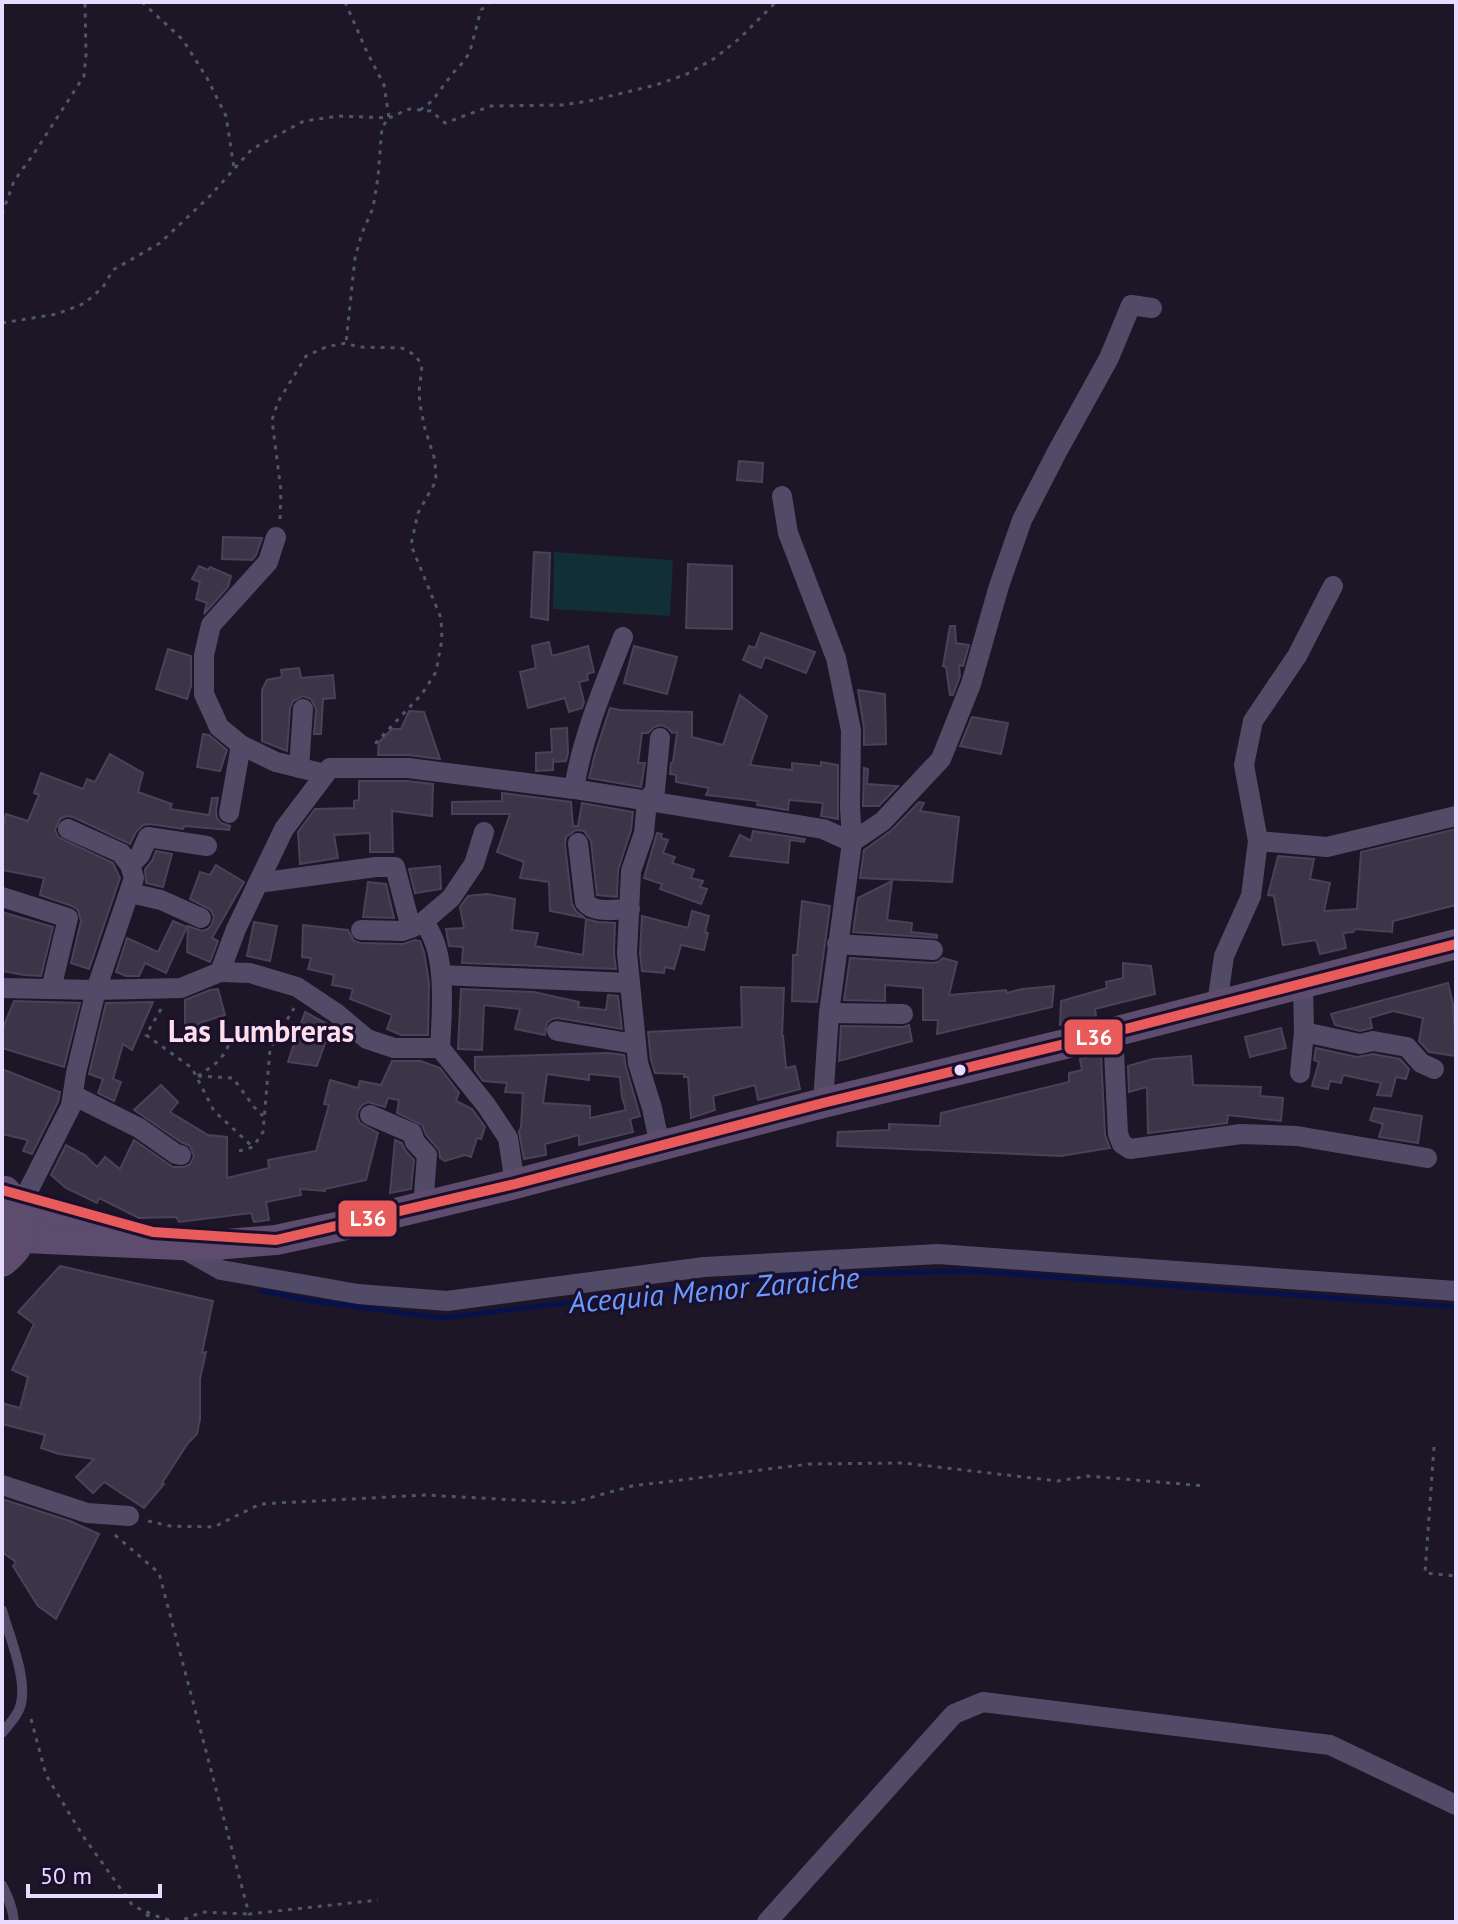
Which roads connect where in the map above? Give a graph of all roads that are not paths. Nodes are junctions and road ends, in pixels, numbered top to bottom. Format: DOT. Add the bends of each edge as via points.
graph roads {
  1 [pos="1152,308"];
  2 [pos="782,496"];
  3 [pos="276,537"];
  4 [pos="1333,586"];
  5 [pos="623,637"];
  6 [pos="303,709"];
  7 [pos="660,738"];
  8 [pos="241,745"];
  9 [pos="299,768"];
  10 [pos="325,774"];
  11 [pos="574,789"];
  12 [pos="647,801"];
  13 [pos="229,813"];
  14 [pos="1456,816"];
  15 [pos="68,829"];
  16 [pos="484,832"];
  17 [pos="1258,841"];
  18 [pos="852,842"];
  19 [pos="578,843"];
  20 [pos="207,846"];
  21 [pos="130,865"];
  22 [pos="258,883"];
  23 [pos="130,893"];
  24 [pos="2,897"];
  25 [pos="630,909"];
  26 [pos="201,918"];
  27 [pos="417,925"];
  28 [pos="361,930"];
  29 [pos="837,944"];
  30 [pos="1456,944"];
  31 [pos="933,950"];
  32 [pos="220,972"];
  33 [pos="442,975"];
  34 [pos="630,983"];
  35 [pos="1303,983"];
  36 [pos="2,988"];
  37 [pos="51,989"];
  38 [pos="96,990"];
  39 [pos="1217,1004"];
  40 [pos="829,1013"];
  41 [pos="903,1014"];
  42 [pos="557,1031"];
  43 [pos="1113,1032"];
  44 [pos="1304,1032"];
  45 [pos="635,1044"];
  46 [pos="440,1048"];
  47 [pos="1434,1069"];
  48 [pos="1300,1073"];
  49 [pos="73,1095"];
  50 [pos="823,1103"];
  51 [pos="370,1115"];
  52 [pos="660,1146"];
  53 [pos="181,1155"];
  54 [pos="1427,1158"];
  55 [pos="515,1184"];
  56 [pos="423,1207"];
  57 [pos="11,1211"];
  58 [pos="165,1239"];
  59 [pos="2,1262"];
  60 [pos="1456,1291"];
  61 [pos="2,1485"];
  62 [pos="129,1516"];
  63 [pos="2,1610"];
  64 [pos="2,1733"];
  65 [pos="1456,1805"];
  66 [pos="2,1885"];
  67 [pos="14,1922"];
  68 [pos="767,1922"];
  1 -- 18 [label="street" via="1131,305 1109,358 1022,520 971,684 941,759 883,821"];
  2 -- 18 [label="street" via="788,533 836,658 851,730"];
  3 -- 8 [label="street" via="268,562 211,625 204,655 204,694 219,727"];
  4 -- 17 [label="street" via="1297,656 1253,721 1244,765"];
  5 -- 11 [label="street"];
  6 -- 9 [label="street"];
  7 -- 12 [label="street" via="655,790"];
  8 -- 9 [label="street"];
  8 -- 13 [label="street"];
  9 -- 10 [label="street"];
  10 -- 11 [label="street" via="330,768 408,768"];
  10 -- 22 [label="street" via="284,829"];
  11 -- 12 [label="street"];
  12 -- 18 [label="street" via="823,829"];
  12 -- 25 [label="street" via="644,833 631,871"];
  14 -- 17 [label="street" via="1327,847"];
  15 -- 21 [label="street" via="121,853"];
  16 -- 27 [label="street" via="474,864 451,898"];
  17 -- 39 [label="street" via="1251,896 1224,956"];
  18 -- 29 [label="street"];
  19 -- 25 [label="street" via="588,907"];
  20 -- 21 [label="street" via="148,837"];
  21 -- 23 [label="street"];
  22 -- 27 [label="street" via="395,867"];
  22 -- 32 [label="street"];
  23 -- 26 [label="street"];
  23 -- 38 [label="street"];
  24 -- 37 [label="street" via="68,918"];
  25 -- 34 [label="street"];
  27 -- 28 [label="street" via="403,931"];
  27 -- 33 [label="street" via="430,930"];
  29 -- 31 [label="street"];
  29 -- 40 [label="street"];
  30 -- 35 [label="main road"];
  32 -- 38 [label="street" via="181,988"];
  32 -- 46 [label="street" via="250,973 297,987 367,1039 394,1048"];
  33 -- 34 [label="street"];
  33 -- 46 [label="street"];
  34 -- 45 [label="street"];
  35 -- 39 [label="main road"];
  35 -- 44 [label="street"];
  36 -- 37 [label="street"];
  37 -- 38 [label="street"];
  38 -- 49 [label="street"];
  39 -- 43 [label="main road"];
  40 -- 41 [label="street"];
  40 -- 50 [label="street"];
  42 -- 45 [label="street"];
  43 -- 50 [label="main road"];
  43 -- 54 [label="street" via="1118,1134 1130,1149 1241,1134 1297,1136"];
  44 -- 47 [label="street" via="1407,1047"];
  44 -- 48 [label="street"];
  45 -- 52 [label="street"];
  46 -- 55 [label="street" via="508,1138"];
  49 -- 53 [label="street"];
  49 -- 57 [label="street"];
  50 -- 52 [label="main road"];
  51 -- 56 [label="street" via="412,1133 427,1155"];
  52 -- 55 [label="main road"];
  55 -- 56 [label="main road"];
  56 -- 58 [label="main road" via="276,1240"];
  57 -- 58 [label="main road"];
  57 -- 59 [label="main road" via="13,1254"];
  58 -- 60 [label="street" via="221,1270 358,1294 447,1301 704,1267 938,1254"];
  61 -- 62 [label="street" via="91,1514"];
  63 -- 64 [label="lane" via="22,1683 21,1705"];
  65 -- 68 [label="street" via="1330,1745 983,1702 954,1714"];
  66 -- 67 [label="lane"];
}
